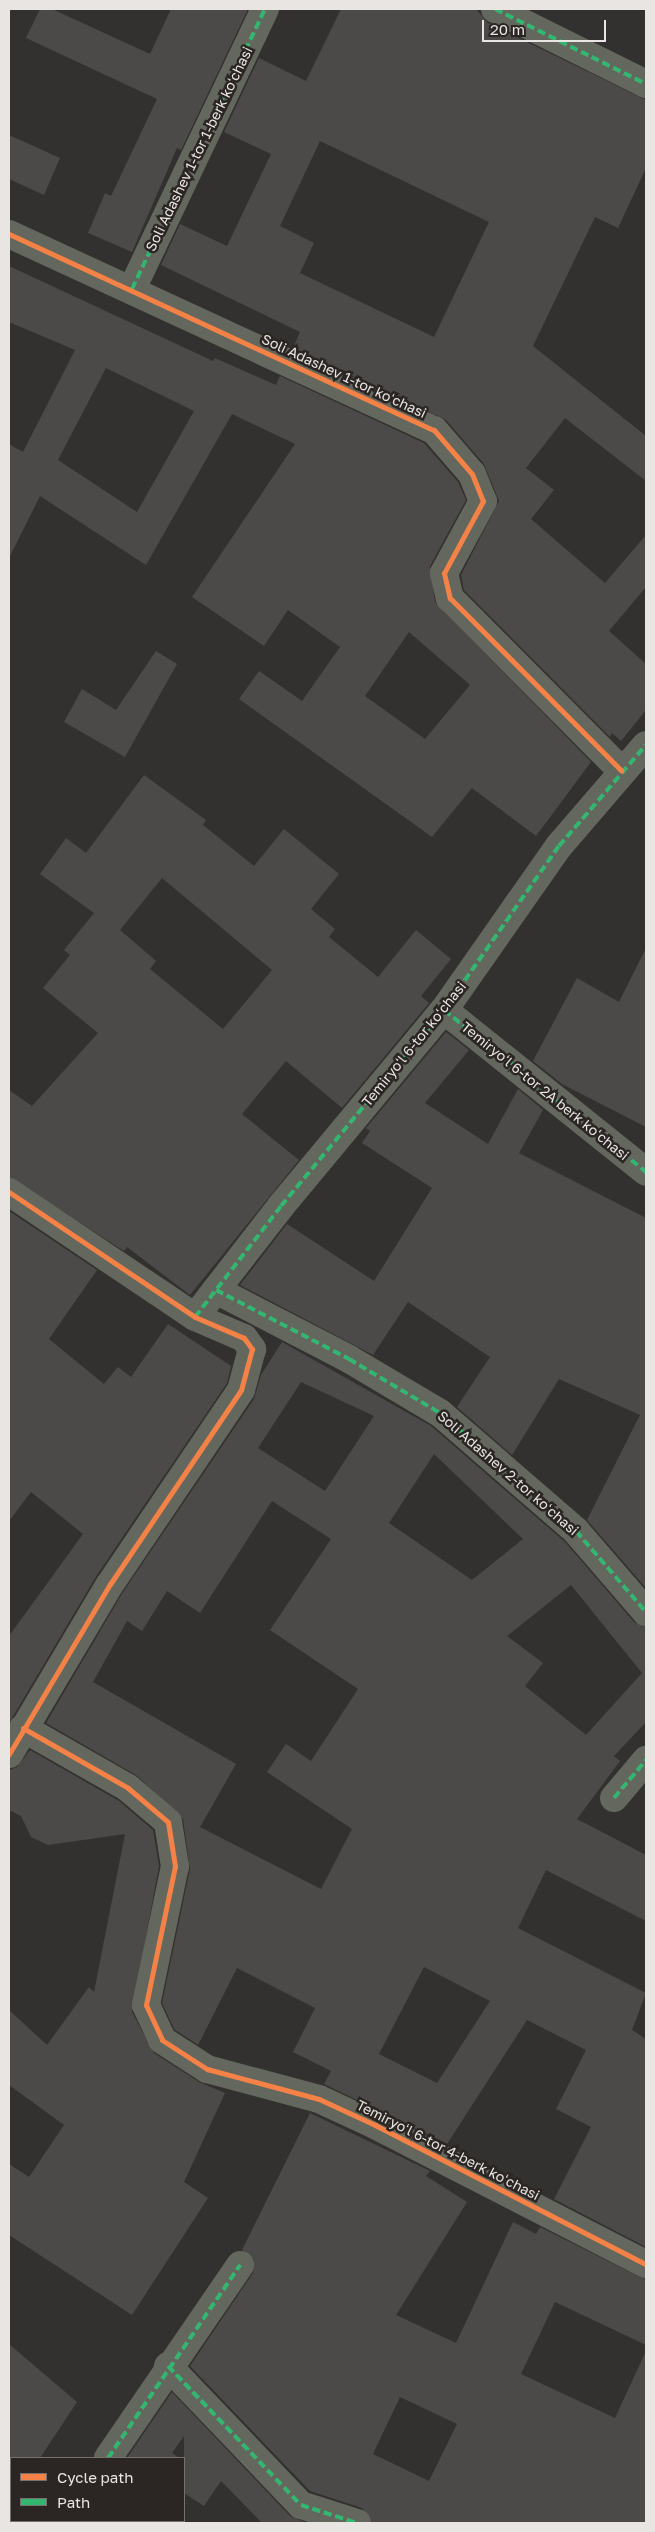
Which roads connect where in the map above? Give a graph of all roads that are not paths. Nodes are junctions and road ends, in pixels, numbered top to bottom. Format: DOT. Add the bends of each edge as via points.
graph roads {
  1 [pos="265,9"];
  2 [pos="495,9"];
  3 [pos="646,84"];
  4 [pos="9,234"];
  5 [pos="132,289"];
  6 [pos="646,745"];
  7 [pos="621,770"];
  8 [pos="444,1010"];
  9 [pos="646,1172"];
  10 [pos="9,1192"];
  11 [pos="216,1290"];
  12 [pos="195,1317"];
  13 [pos="646,1612"];
  14 [pos="23,1728"];
  15 [pos="9,1754"];
  16 [pos="646,1760"];
  17 [pos="614,1798"];
  18 [pos="646,2264"];
  19 [pos="240,2265"];
  20 [pos="168,2366"];
  21 [pos="109,2457"];
  22 [pos="357,2523"];
  1 -- 5 [label="street, Soli Adashev 1-tor 1-berk koʻchasi"];
  2 -- 3 [label="street"];
  4 -- 5 [label="street, Soli Adashev 1-tor koʻchasi"];
  5 -- 7 [label="street, Soli Adashev 1-tor koʻchasi" via="434,430 472,474 483,501 444,573 450,598"];
  6 -- 7 [label="street, Temiryoʻl 6-tor koʻchasi"];
  7 -- 8 [label="street, Temiryoʻl 6-tor koʻchasi" via="559,846"];
  8 -- 9 [label="street, Temiryoʻl 6-tor 2А berk koʻchasi"];
  8 -- 11 [label="street, Temiryoʻl 6-tor koʻchasi"];
  10 -- 12 [label="street"];
  11 -- 12 [label="street, Temiryoʻl 6-tor koʻchasi"];
  11 -- 13 [label="street, Soli Adashev 2-tor koʻchasi" via="349,1359 440,1413 576,1531"];
  12 -- 14 [label="street" via="244,1338 252,1349 241,1390 110,1584"];
  14 -- 15 [label="street"];
  14 -- 18 [label="street, Temiryoʻl 6-tor 4-berk koʻchasi" via="128,1788 168,1822 175,1866 146,2005 162,2040 207,2069 318,2099 375,2125"];
  16 -- 17 [label="street"];
  19 -- 20 [label="street"];
  20 -- 21 [label="street"];
  20 -- 22 [label="street" via="301,2505"];
}
